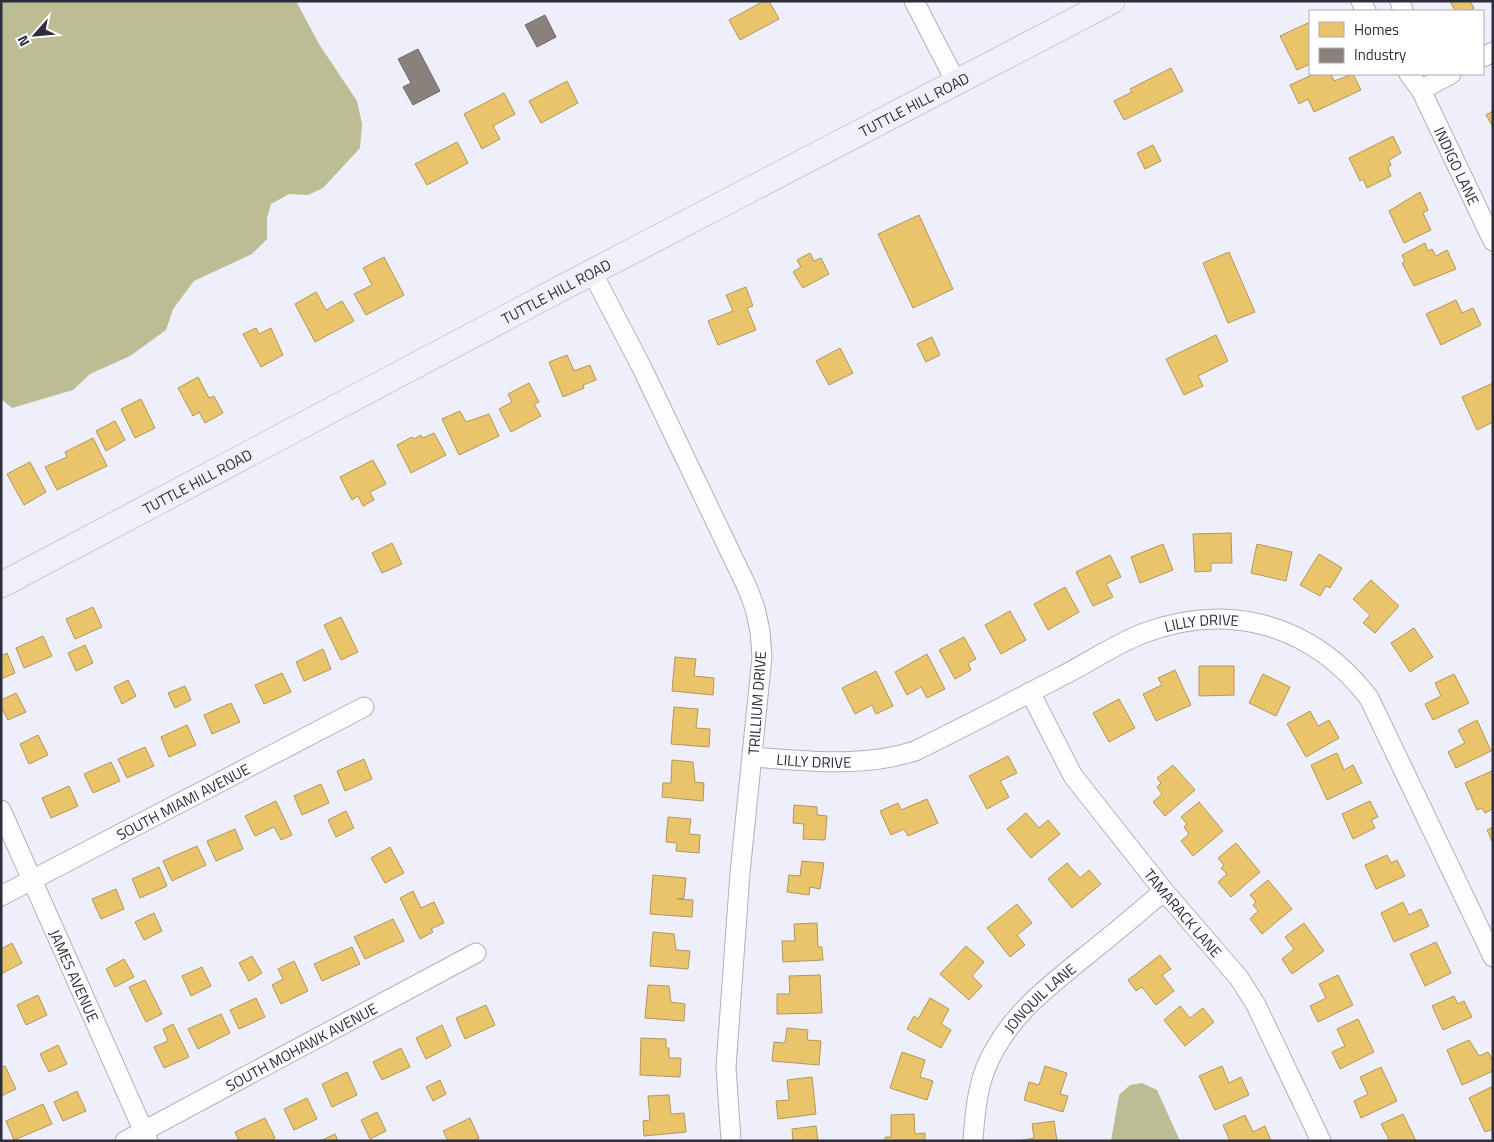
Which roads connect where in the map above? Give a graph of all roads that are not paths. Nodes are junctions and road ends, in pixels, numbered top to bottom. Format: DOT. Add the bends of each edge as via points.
graph roads {
  1 [pos="914,1"];
  2 [pos="1112,1"];
  3 [pos="1447,75"];
  4 [pos="956,82"];
  5 [pos="1419,82"];
  6 [pos="1493,241"];
  7 [pos="592,272"];
  8 [pos="1,585"];
  9 [pos="1030,692"];
  10 [pos="364,707"];
  11 [pos="753,757"];
  12 [pos="1,810"];
  13 [pos="32,880"];
  14 [pos="1164,891"];
  15 [pos="1,896"];
  16 [pos="476,952"];
  17 [pos="1493,957"];
  18 [pos="146,1136"];
  19 [pos="125,1141"];
  20 [pos="731,1141"];
  21 [pos="973,1141"];
  22 [pos="1321,1141"];
  1 -- 4 [label="street"];
  2 -- 4 [label="main road, TUTTLE HILL ROAD"];
  3 -- 5 [label="street"];
  4 -- 7 [label="main road, TUTTLE HILL ROAD"];
  5 -- 6 [label="street, INDIGO LANE"];
  7 -- 8 [label="main road, TUTTLE HILL ROAD"];
  7 -- 11 [label="street, TRILLIUM DRIVE" via="641,366 755,608 762,657"];
  9 -- 11 [label="street, LILLY DRIVE" via="916,752 897,757 865,763"];
  9 -- 14 [label="street, TAMARACK LANE" via="1073,776"];
  9 -- 17 [label="street, LILLY DRIVE" via="1143,634 1194,619 1234,619 1260,624 1319,649 1354,679 1376,710"];
  10 -- 13 [label="street, SOUTH MIAMI AVENUE"];
  11 -- 20 [label="street, TRILLIUM DRIVE" via="740,872 726,1067"];
  12 -- 13 [label="street, JAMES AVENUE"];
  13 -- 15 [label="street, SOUTH MIAMI AVENUE"];
  13 -- 18 [label="street, JAMES AVENUE"];
  14 -- 21 [label="street, JONQUIL LANE" via="1033,1000 1009,1026 983,1075 976,1099"];
  14 -- 22 [label="street, TAMARACK LANE" via="1239,978 1256,1005"];
  16 -- 18 [label="street, SOUTH MOHAWK AVENUE"];
  18 -- 19 [label="street, SOUTH MOHAWK AVENUE"];
}
